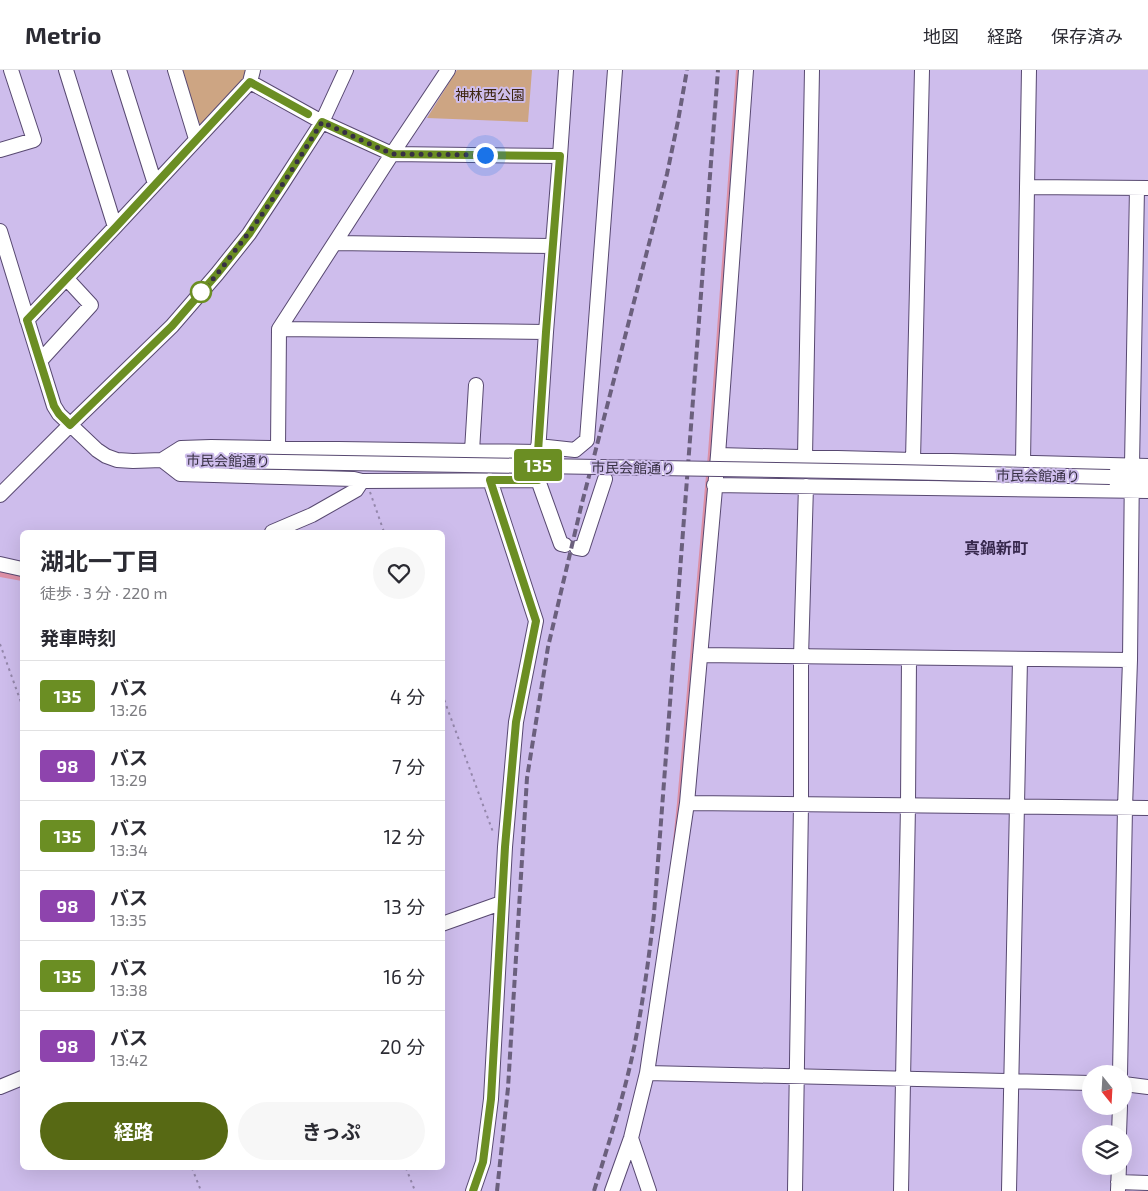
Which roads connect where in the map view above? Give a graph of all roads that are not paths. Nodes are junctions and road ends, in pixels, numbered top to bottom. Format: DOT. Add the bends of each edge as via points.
graph roads {
  1 [pos="12,70"];
  2 [pos="66,70"];
  3 [pos="119,70"];
  4 [pos="175,70"];
  5 [pos="346,70"];
  6 [pos="448,70"];
  7 [pos="566,70"];
  8 [pos="615,70"];
  9 [pos="746,70"];
  10 [pos="812,70"];
  11 [pos="922,70"];
  12 [pos="1029,70"];
  13 [pos="252,76"];
  14 [pos="322,122"];
  15 [pos="196,140"];
  16 [pos="0,150"];
  17 [pos="392,154"];
  18 [pos="560,156"];
  19 [pos="155,184"];
  20 [pos="1028,187"];
  21 [pos="1142,188"];
  22 [pos="115,228"];
  23 [pos="0,231"];
  24 [pos="335,242"];
  25 [pos="552,246"];
  26 [pos="67,279"];
  27 [pos="27,320"];
  28 [pos="279,329"];
  29 [pos="546,332"];
  30 [pos="40,361"];
  31 [pos="476,385"];
  32 [pos="70,425"];
  33 [pos="278,448"];
  34 [pos="538,449"];
  35 [pos="472,451"];
  36 [pos="718,455"];
  37 [pos="805,457"];
  38 [pos="162,460"];
  39 [pos="913,460"];
  40 [pos="1023,463"];
  41 [pos="1148,466"];
  42 [pos="1132,478"];
  43 [pos="1148,478"];
  44 [pos="604,479"];
  45 [pos="364,480"];
  46 [pos="490,480"];
  47 [pos="538,480"];
  48 [pos="714,485"];
  49 [pos="806,486"];
  50 [pos="1148,491"];
  51 [pos="0,496"];
  52 [pos="277,530"];
  53 [pos="0,564"];
  54 [pos="20,569"];
  55 [pos="700,655"];
  56 [pos="801,656"];
  57 [pos="909,658"];
  58 [pos="1020,659"];
  59 [pos="1130,660"];
  60 [pos="687,803"];
  61 [pos="801,804"];
  62 [pos="908,805"];
  63 [pos="1017,806"];
  64 [pos="1125,808"];
  65 [pos="1148,808"];
  66 [pos="501,903"];
  67 [pos="445,923"];
  68 [pos="1120,1065"];
  69 [pos="647,1073"];
  70 [pos="796,1076"];
  71 [pos="902,1078"];
  72 [pos="20,1079"];
  73 [pos="1011,1080"];
  74 [pos="1082,1083"];
  75 [pos="1132,1085"];
  76 [pos="0,1087"];
  77 [pos="1148,1087"];
  78 [pos="630,1138"];
  79 [pos="1148,1183"];
  80 [pos="1118,1187"];
  81 [pos="473,1191"];
  82 [pos="612,1191"];
  83 [pos="649,1191"];
  84 [pos="795,1191"];
  85 [pos="901,1191"];
  86 [pos="1009,1191"];
  1 -- 16 [label="street" via="34,140"];
  2 -- 22 [label="street"];
  3 -- 19 [label="street"];
  4 -- 15 [label="street"];
  5 -- 14 [label="street"];
  6 -- 17 [label="street"];
  7 -- 18 [label="street"];
  8 -- 34 [label="street" via="587,440 575,450"];
  9 -- 36 [label="street"];
  10 -- 37 [label="street"];
  11 -- 39 [label="street"];
  12 -- 20 [label="street"];
  13 -- 14 [label="street"];
  13 -- 15 [label="street"];
  14 -- 17 [label="street"];
  14 -- 32 [label="street" via="249,234 217,274 172,326"];
  15 -- 19 [label="street"];
  17 -- 18 [label="street"];
  17 -- 24 [label="street"];
  18 -- 25 [label="street"];
  19 -- 22 [label="street"];
  20 -- 21 [label="street"];
  20 -- 40 [label="street"];
  21 -- 42 [label="street"];
  22 -- 26 [label="street"];
  23 -- 27 [label="street, 市民会館通り"];
  24 -- 25 [label="street"];
  24 -- 28 [label="street"];
  25 -- 29 [label="street"];
  26 -- 27 [label="street"];
  26 -- 30 [label="street" via="91,305"];
  27 -- 30 [label="street, 市民会館通り"];
  28 -- 29 [label="street"];
  28 -- 33 [label="street"];
  29 -- 34 [label="street"];
  30 -- 32 [label="street, 市民会館通り" via="54,406"];
  31 -- 35 [label="street"];
  32 -- 38 [label="street, 市民会館通り" via="106,456 117,460"];
  32 -- 51 [label="street"];
  33 -- 35 [label="street"];
  33 -- 38 [label="street" via="181,448"];
  34 -- 35 [label="street"];
  34 -- 47 [label="street"];
  36 -- 37 [label="street"];
  36 -- 48 [label="street"];
  37 -- 39 [label="street"];
  38 -- 42 [label="street, 市民会館通り, bridge"];
  38 -- 45 [label="street" via="180,474"];
  39 -- 40 [label="street"];
  40 -- 42 [label="street"];
  41 -- 42 [label="street"];
  42 -- 43 [label="street, 市民会館通り"];
  42 -- 49 [label="street"];
  42 -- 50 [label="street"];
  42 -- 59 [label="street"];
  44 -- 47 [label="street" via="582,549 561,544"];
  45 -- 46 [label="street"];
  45 -- 52 [label="street" via="356,490 312,515"];
  46 -- 47 [label="street"];
  46 -- 66 [label="street" via="536,621 516,722"];
  48 -- 49 [label="street"];
  48 -- 55 [label="street"];
  49 -- 56 [label="street"];
  53 -- 54 [label="street"];
  55 -- 56 [label="street"];
  55 -- 60 [label="street"];
  56 -- 57 [label="street"];
  56 -- 61 [label="street"];
  57 -- 58 [label="street"];
  57 -- 62 [label="street"];
  58 -- 59 [label="street"];
  58 -- 63 [label="street"];
  59 -- 64 [label="street"];
  60 -- 61 [label="street"];
  60 -- 69 [label="street"];
  61 -- 62 [label="street"];
  61 -- 70 [label="street"];
  62 -- 63 [label="street"];
  62 -- 71 [label="street"];
  63 -- 64 [label="street"];
  63 -- 73 [label="street"];
  64 -- 65 [label="street"];
  64 -- 68 [label="street"];
  66 -- 67 [label="street"];
  66 -- 81 [label="street" via="491,1099 483,1162"];
  69 -- 70 [label="street"];
  69 -- 78 [label="street"];
  70 -- 71 [label="street"];
  70 -- 84 [label="street"];
  71 -- 73 [label="street"];
  71 -- 85 [label="street"];
  72 -- 76 [label="street"];
  73 -- 74 [label="street"];
  73 -- 86 [label="street"];
  75 -- 77 [label="street"];
  78 -- 82 [label="street"];
  78 -- 83 [label="street"];
  79 -- 80 [label="street"];
}
